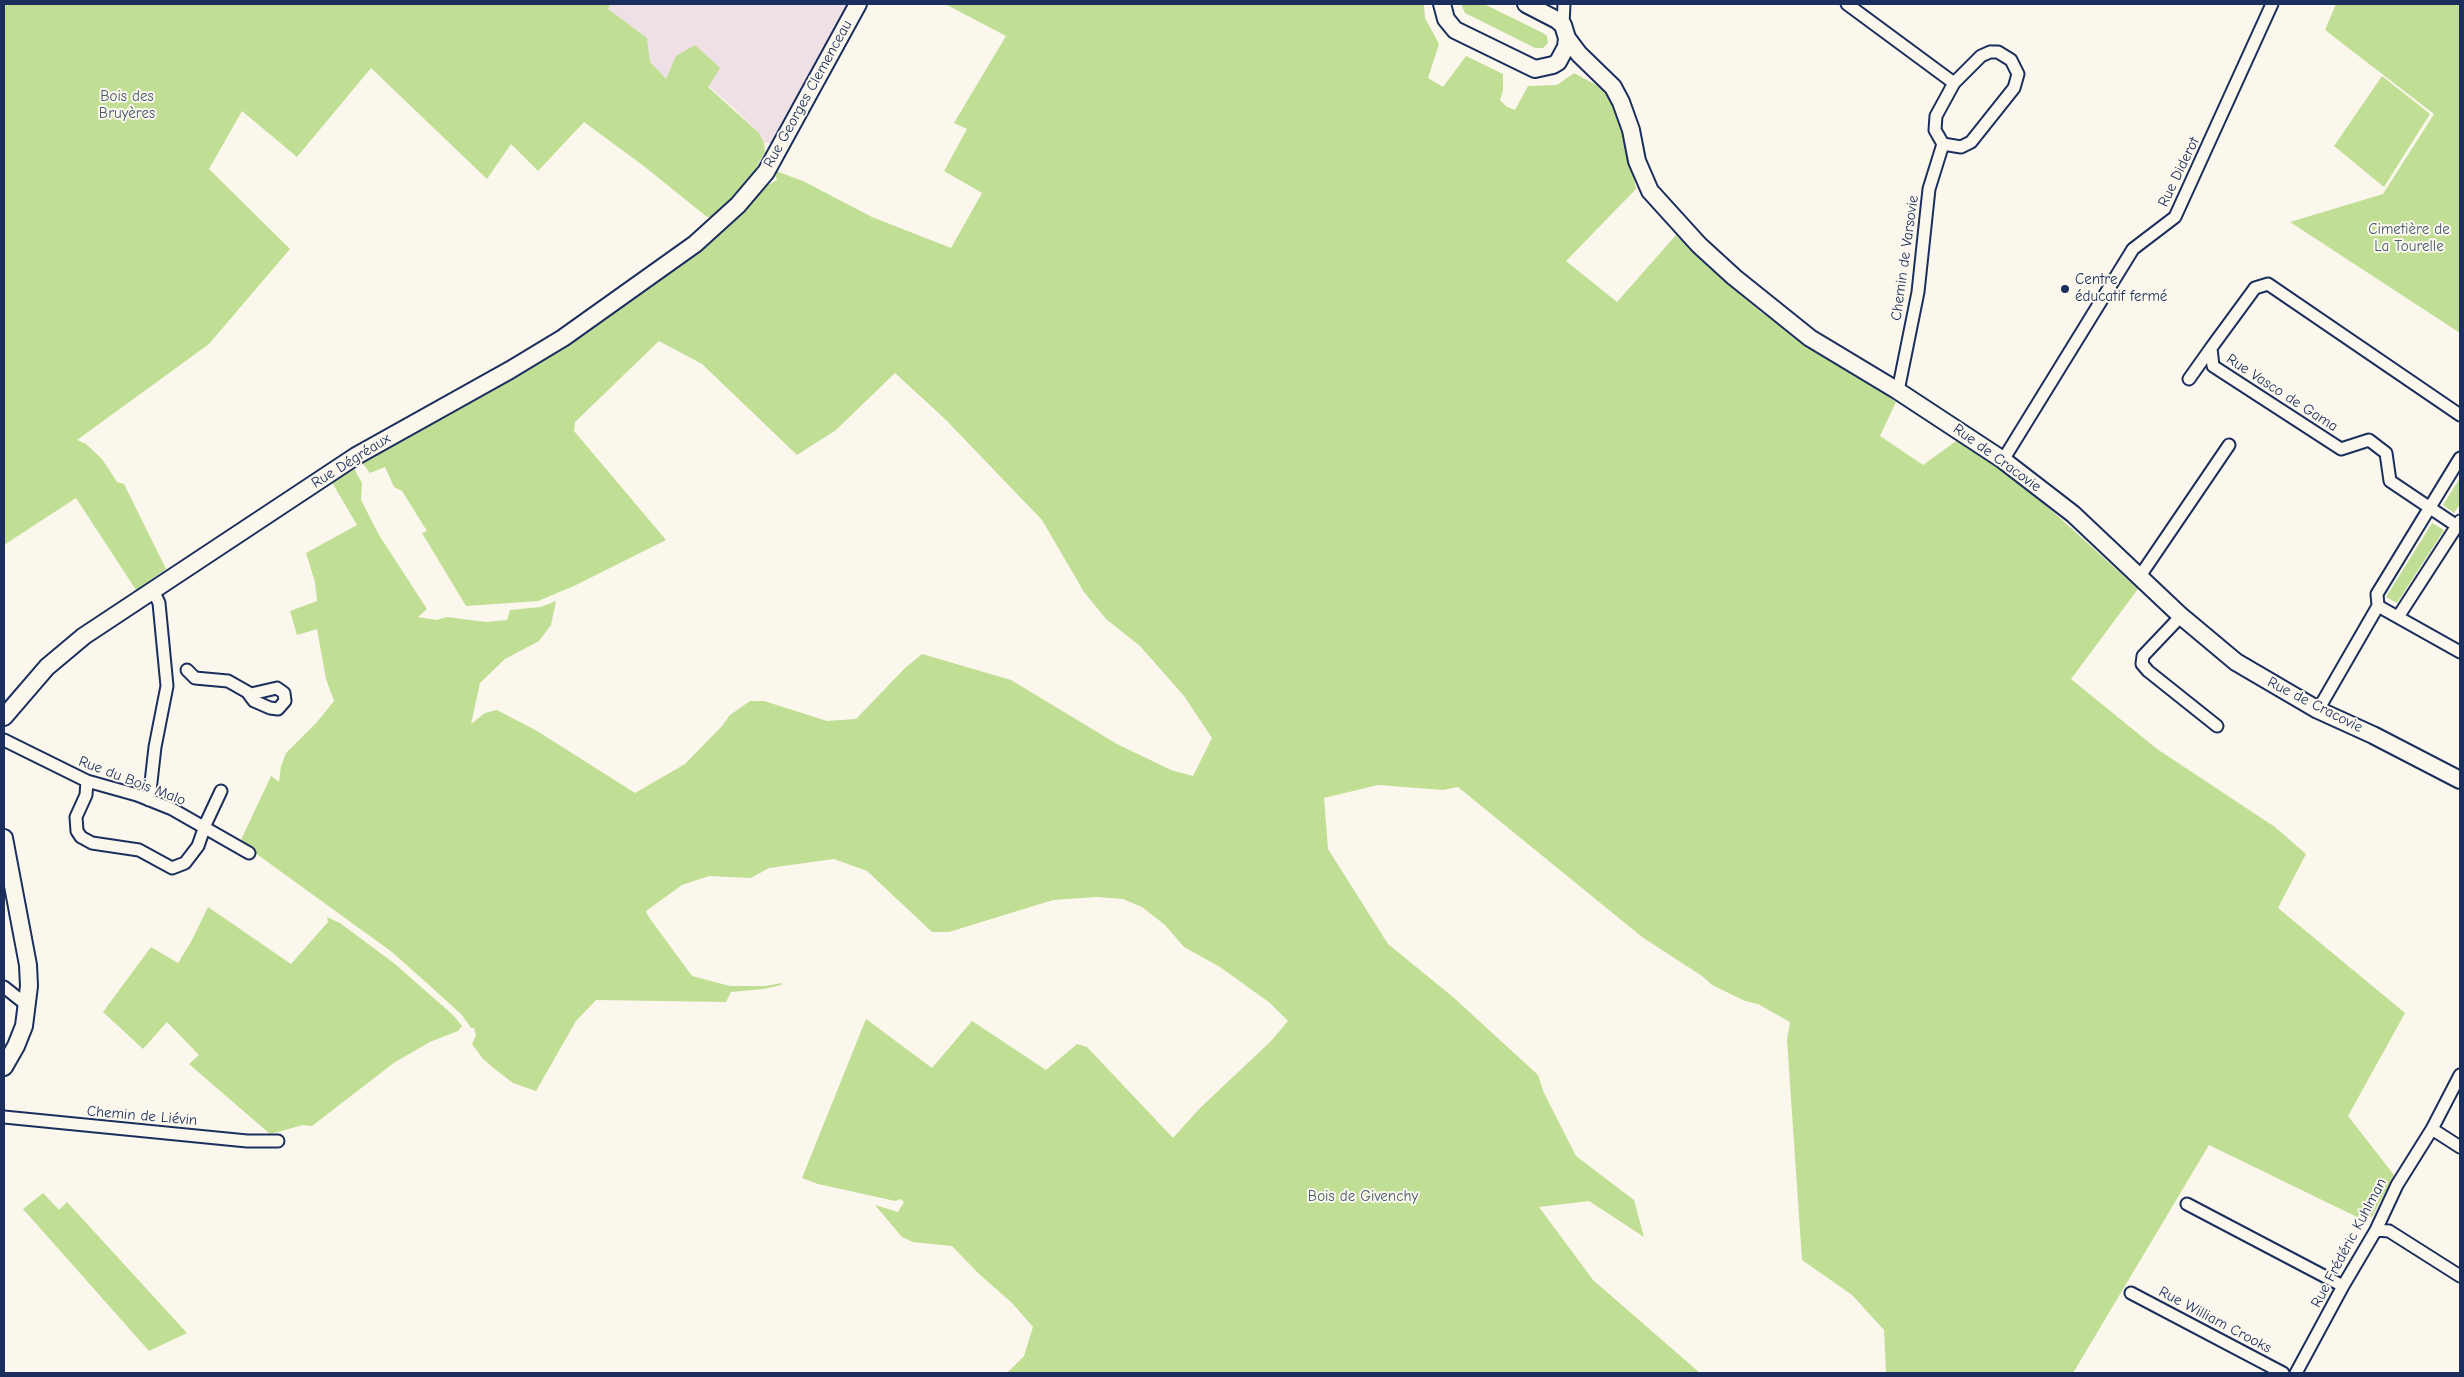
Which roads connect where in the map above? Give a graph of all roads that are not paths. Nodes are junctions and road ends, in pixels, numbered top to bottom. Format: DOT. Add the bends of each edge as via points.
graph roads {
  1 [pos="858,4"];
  2 [pos="1441,4"];
  3 [pos="1531,4"];
  4 [pos="1564,4"];
  5 [pos="1847,4"];
  6 [pos="2272,4"];
  7 [pos="1565,32"];
  8 [pos="1554,65"];
  9 [pos="1600,76"];
  10 [pos="1954,83"];
  11 [pos="1943,144"];
  12 [pos="715,227"];
  13 [pos="2211,348"];
  14 [pos="2189,379"];
  15 [pos="1898,390"];
  16 [pos="2460,415"];
  17 [pos="2229,446"];
  18 [pos="2460,458"];
  19 [pos="2003,460"];
  20 [pos="2429,507"];
  21 [pos="2458,524"];
  22 [pos="2140,576"];
  23 [pos="152,590"];
  24 [pos="2378,606"];
  25 [pos="2181,616"];
  26 [pos="2398,617"];
  27 [pos="2460,652"];
  28 [pos="187,670"];
  29 [pos="248,693"];
  30 [pos="2318,710"];
  31 [pos="4,717"];
  32 [pos="2217,726"];
  33 [pos="4,740"];
  34 [pos="2460,780"];
  35 [pos="87,781"];
  36 [pos="221,791"];
  37 [pos="149,800"];
  38 [pos="204,828"];
  39 [pos="4,838"];
  40 [pos="249,853"];
  41 [pos="4,987"];
  42 [pos="28,1006"];
  43 [pos="4,1067"];
  44 [pos="2460,1075"];
  45 [pos="4,1117"];
  46 [pos="2432,1129"];
  47 [pos="278,1141"];
  48 [pos="2460,1147"];
  49 [pos="2187,1204"];
  50 [pos="2376,1230"];
  51 [pos="2460,1276"];
  52 [pos="2343,1286"];
  53 [pos="2131,1293"];
  54 [pos="2284,1373"];
  55 [pos="2296,1373"];
  1 -- 12 [label="street, Rue Georges Clemenceau" via="766,172"];
  2 -- 8 [label="street, Rue de Cracovie" via="1446,19 1455,30 1535,69"];
  3 -- 7 [label="street, Rue de Cracovie" via="1557,20"];
  4 -- 7 [label="street"];
  5 -- 10 [label="street"];
  6 -- 19 [label="street, Rue Diderot" via="2175,217 2133,249"];
  7 -- 8 [label="street" via="1564,53"];
  7 -- 9 [label="street, Rue de Cracovie"];
  8 -- 9 [label="street, Rue de Cracovie" via="1574,65"];
  9 -- 15 [label="street, Rue de Cracovie" via="1613,87 1621,102 1643,177 1660,204 1699,245 1810,338"];
  10 -- 11 [label="street" via="1936,116 1935,130"];
  10 -- 11 [label="street" via="1981,56 1990,52 2005,55 2018,74 2014,88 1971,142 1961,147"];
  11 -- 15 [label="street, Chemin de Varsovie" via="1929,189 1918,292"];
  12 -- 23 [label="street, Rue Dégréaux" via="563,338 356,456"];
  13 -- 14 [label="street, Rue Vasco de Gama"];
  13 -- 16 [label="street, Rue Vasco de Gama" via="2255,288 2268,284"];
  13 -- 20 [label="street, Rue Vasco de Gama" via="2213,366 2341,450 2369,440 2386,453 2390,481"];
  15 -- 19 [label="street, Rue de Cracovie"];
  17 -- 22 [label="street"];
  18 -- 20 [label="street"];
  19 -- 22 [label="street, Rue de Cracovie" via="2073,514"];
  20 -- 21 [label="street, Rue Vasco de Gama"];
  20 -- 24 [label="street" via="2377,594"];
  21 -- 26 [label="street"];
  22 -- 25 [label="street, Rue de Cracovie"];
  23 -- 31 [label="street, Rue Dégréaux" via="72,645 23,692"];
  23 -- 37 [label="street" via="159,602 167,686"];
  24 -- 26 [label="street"];
  24 -- 30 [label="street"];
  25 -- 30 [label="street, Rue de Cracovie" via="2236,662"];
  25 -- 32 [label="street" via="2143,656 2142,664"];
  26 -- 27 [label="street"];
  28 -- 29 [label="street" via="195,678 228,680"];
  30 -- 34 [label="street, Rue de Cracovie"];
  33 -- 35 [label="street, Rue du Bois Malo"];
  35 -- 37 [label="street, Rue du Bois Malo"];
  35 -- 38 [label="street" via="86,796 75,825 76,832 86,840 131,848 172,868 190,858"];
  36 -- 38 [label="street"];
  37 -- 38 [label="street, Rue du Bois Malo"];
  38 -- 40 [label="street, Rue du Bois Malo"];
  39 -- 42 [label="street" via="28,965"];
  41 -- 42 [label="street"];
  42 -- 43 [label="street" via="16,1046"];
  44 -- 46 [label="street, Rue Frédéric Kuhlman"];
  45 -- 47 [label="street, Chemin de Liévin" via="247,1141"];
  46 -- 48 [label="street"];
  46 -- 50 [label="street, Rue Frédéric Kuhlman" via="2397,1185"];
  49 -- 52 [label="street"];
  50 -- 51 [label="street" via="2389,1232"];
  50 -- 52 [label="street, Rue Frédéric Kuhlman"];
  52 -- 55 [label="street, Rue Frédéric Kuhlman"];
  53 -- 54 [label="street, Rue William Crooks"];
}
